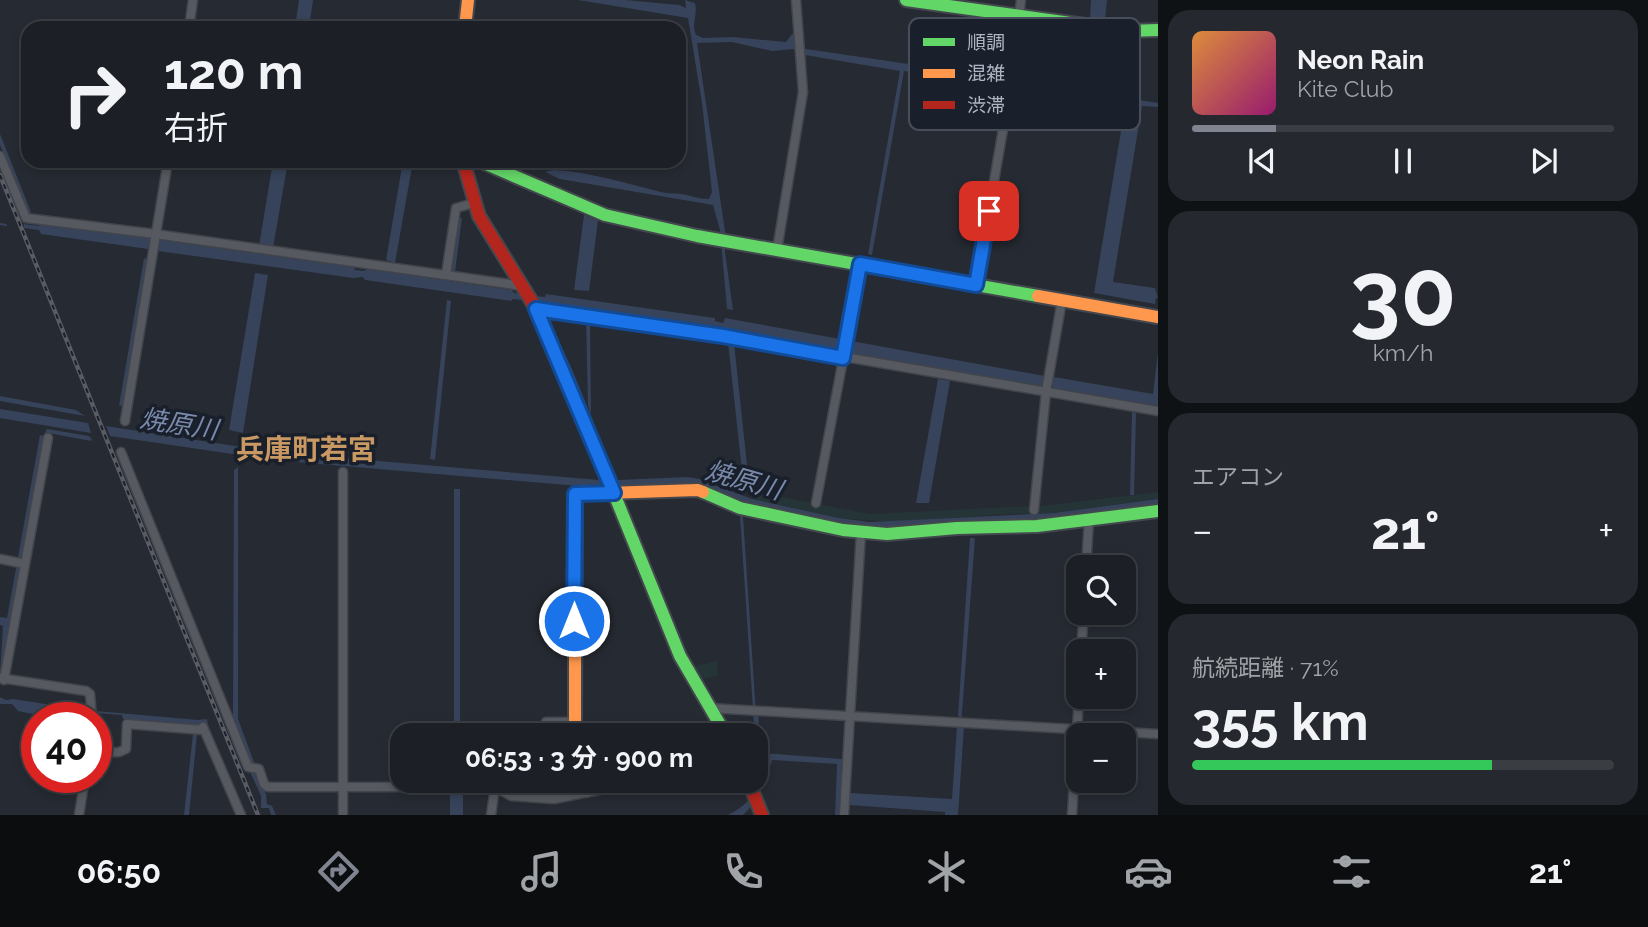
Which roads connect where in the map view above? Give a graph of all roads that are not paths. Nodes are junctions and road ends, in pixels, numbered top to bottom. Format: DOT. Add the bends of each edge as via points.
graph roads {
  1 [pos="193,0"];
  2 [pos="468,0"];
  3 [pos="796,0"];
  4 [pos="906,0"];
  5 [pos="1021,0"];
  6 [pos="1019,16"];
  7 [pos="1034,18"];
  8 [pos="190,21"];
  9 [pos="466,21"];
  10 [pos="1158,30"];
  11 [pos="1140,31"];
  12 [pos="1003,130"];
  13 [pos="0,156"];
  14 [pos="167,168"];
  15 [pos="465,168"];
  16 [pos="495,168"];
  17 [pos="509,168"];
  18 [pos="474,203"];
  19 [pos="618,218"];
  20 [pos="155,237"];
  21 [pos="777,250"];
  22 [pos="860,264"];
  23 [pos="446,275"];
  24 [pos="976,285"];
  25 [pos="529,298"];
  26 [pos="1062,300"];
  27 [pos="1158,317"];
  28 [pos="843,358"];
  29 [pos="1046,392"];
  30 [pos="1158,411"];
  31 [pos="125,421"];
  32 [pos="48,438"];
  33 [pos="121,453"];
  34 [pos="343,472"];
  35 [pos="614,493"];
  36 [pos="816,503"];
  37 [pos="1034,510"];
  38 [pos="1158,511"];
  39 [pos="1089,520"];
  40 [pos="861,532"];
  41 [pos="1087,555"];
  42 [pos="0,559"];
  43 [pos="20,563"];
  44 [pos="2,679"];
  45 [pos="91,702"];
  46 [pos="709,708"];
  47 [pos="849,716"];
  48 [pos="575,723"];
  49 [pos="718,723"];
  50 [pos="1066,727"];
  51 [pos="1136,732"];
  52 [pos="1158,734"];
  53 [pos="112,752"];
  54 [pos="343,787"];
  55 [pos="390,787"];
  56 [pos="82,793"];
  57 [pos="494,793"];
  58 [pos="505,793"];
  59 [pos="550,793"];
  60 [pos="586,793"];
  61 [pos="1073,793"];
  62 [pos="553,799"];
  63 [pos="79,815"];
  64 [pos="241,815"];
  65 [pos="343,815"];
  66 [pos="491,815"];
  67 [pos="844,815"];
  68 [pos="1072,815"];
  1 -- 8 [label="street"];
  2 -- 9 [label="street"];
  3 -- 21 [label="street" via="803,92"];
  4 -- 6 [label="street"];
  5 -- 6 [label="street"];
  6 -- 7 [label="street"];
  10 -- 11 [label="street"];
  12 -- 24 [label="street"];
  13 -- 20 [label="street" via="26,218"];
  14 -- 20 [label="street"];
  15 -- 18 [label="street"];
  16 -- 19 [label="street"];
  17 -- 19 [label="street"];
  18 -- 23 [label="street" via="456,208"];
  18 -- 25 [label="street"];
  19 -- 21 [label="street"];
  20 -- 23 [label="street"];
  20 -- 31 [label="street"];
  21 -- 22 [label="street"];
  22 -- 24 [label="street"];
  22 -- 28 [label="street"];
  23 -- 25 [label="street"];
  24 -- 26 [label="street"];
  25 -- 28 [label="street"];
  25 -- 35 [label="street"];
  26 -- 27 [label="street"];
  26 -- 29 [label="street"];
  28 -- 29 [label="street"];
  28 -- 36 [label="street"];
  29 -- 30 [label="street"];
  29 -- 37 [label="street"];
  32 -- 43 [label="street"];
  33 -- 54 [label="street" via="229,720 253,768 268,786"];
  34 -- 54 [label="street"];
  35 -- 40 [label="street" via="698,490 740,508"];
  35 -- 46 [label="street" via="680,656"];
  35 -- 48 [label="street" via="575,494"];
  38 -- 39 [label="street"];
  39 -- 40 [label="street"];
  39 -- 41 [label="street"];
  40 -- 47 [label="street"];
  42 -- 43 [label="street"];
  43 -- 44 [label="street"];
  44 -- 45 [label="street" via="86,691"];
  46 -- 47 [label="street"];
  46 -- 49 [label="street"];
  47 -- 50 [label="street"];
  47 -- 67 [label="street"];
  51 -- 52 [label="street"];
  53 -- 64 [label="street" via="126,749 127,724 203,729"];
  54 -- 55 [label="street"];
  54 -- 65 [label="street"];
  56 -- 63 [label="street"];
  57 -- 66 [label="street"];
  58 -- 62 [label="street"];
  59 -- 62 [label="street"];
  60 -- 62 [label="street"];
  61 -- 68 [label="street"];
}
